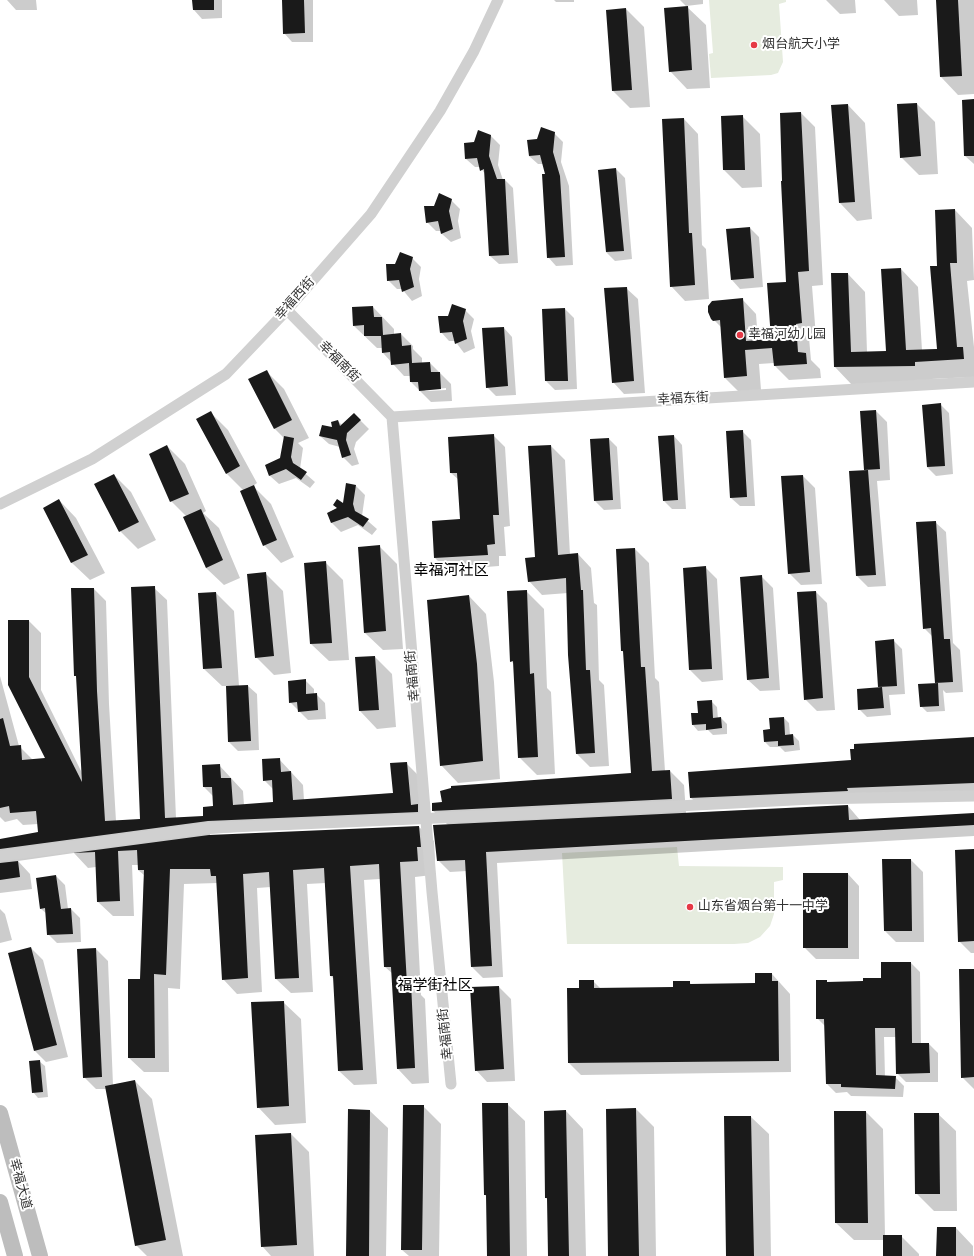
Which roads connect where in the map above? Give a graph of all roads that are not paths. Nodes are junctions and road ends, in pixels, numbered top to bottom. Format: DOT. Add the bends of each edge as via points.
graph roads {
  1 [pos="498,0"];
  2 [pos="287,310"];
  3 [pos="974,382"];
  4 [pos="392,417"];
  5 [pos="0,504"];
  6 [pos="974,796"];
  7 [pos="0,856"];
  8 [pos="451,1084"];
  9 [pos="0,1113"];
  10 [pos="0,1202"];
  11 [pos="15,1256"];
  12 [pos="40,1256"];
  1 -- 2 [label="street, 幸福西街" via="474,51 440,111 371,214"];
  2 -- 4 [label="street, 幸福南街"];
  2 -- 5 [label="street, 幸福西街" via="226,374 92,459"];
  3 -- 4 [label="street, 幸福东街"];
  4 -- 8 [label="street, 幸福南街" via="429,861"];
  6 -- 7 [label="street" via="812,799 208,828"];
  9 -- 12 [label="main road, 幸福大道"];
  10 -- 11 [label="main road, 幸福大道"];
}
